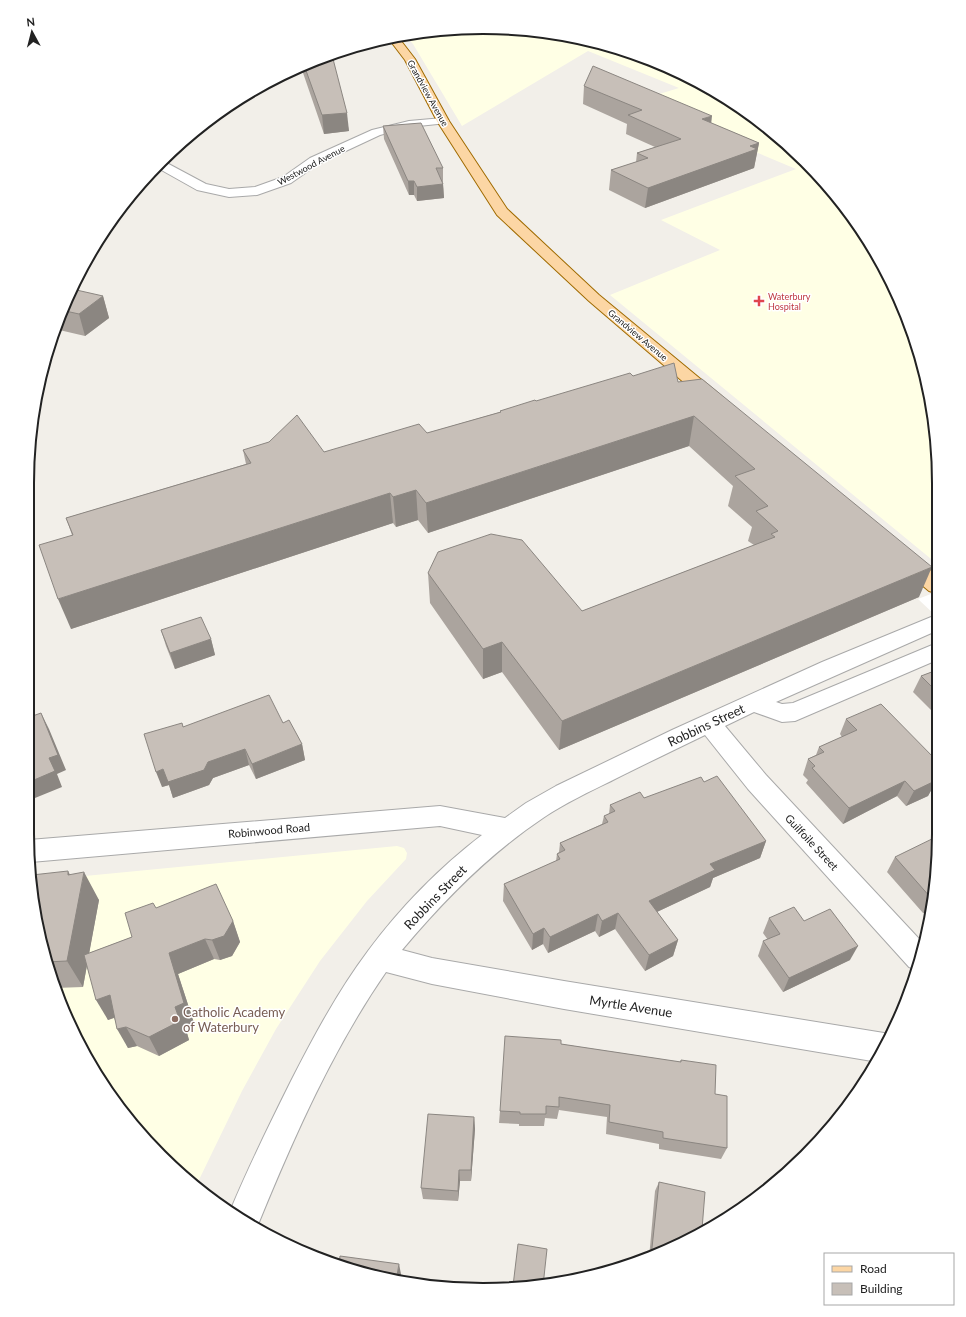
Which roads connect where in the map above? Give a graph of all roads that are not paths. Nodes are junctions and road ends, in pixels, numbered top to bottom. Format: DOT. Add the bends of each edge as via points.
graph roads {
  1 [pos="397,43"];
  2 [pos="443,121"];
  3 [pos="165,167"];
  4 [pos="724,407"];
  5 [pos="893,550"];
  6 [pos="932,583"];
  7 [pos="932,625"];
  8 [pos="932,653"];
  9 [pos="753,703"];
  10 [pos="709,723"];
  11 [pos="509,829"];
  12 [pos="35,851"];
  13 [pos="916,954"];
  14 [pos="380,957"];
  15 [pos="878,1047"];
  16 [pos="245,1215"];
  1 -- 2 [label="main road, Grandview Avenue" via="410,60"];
  2 -- 3 [label="street, Westwood Avenue" via="409,124 376,132 314,161 287,180 256,191 229,193 202,187"];
  2 -- 4 [label="main road, Grandview Avenue" via="502,212 594,298"];
  5 -- 6 [label="main road"];
  7 -- 9 [label="street, Robbins Street"];
  8 -- 9 [label="street, Robbins Street" via="795,712 782,713"];
  9 -- 10 [label="street, Robbins Street"];
  10 -- 11 [label="street, Robbins Street" via="568,792"];
  10 -- 13 [label="street, Guilfoile Street" via="758,782"];
  11 -- 12 [label="street, Robinwood Road" via="440,816"];
  11 -- 14 [label="street, Robbins Street" via="452,878"];
  14 -- 15 [label="street, Myrtle Avenue" via="432,971 564,995"];
  14 -- 16 [label="street, Robbins Street" via="347,1006 321,1053"];
}
